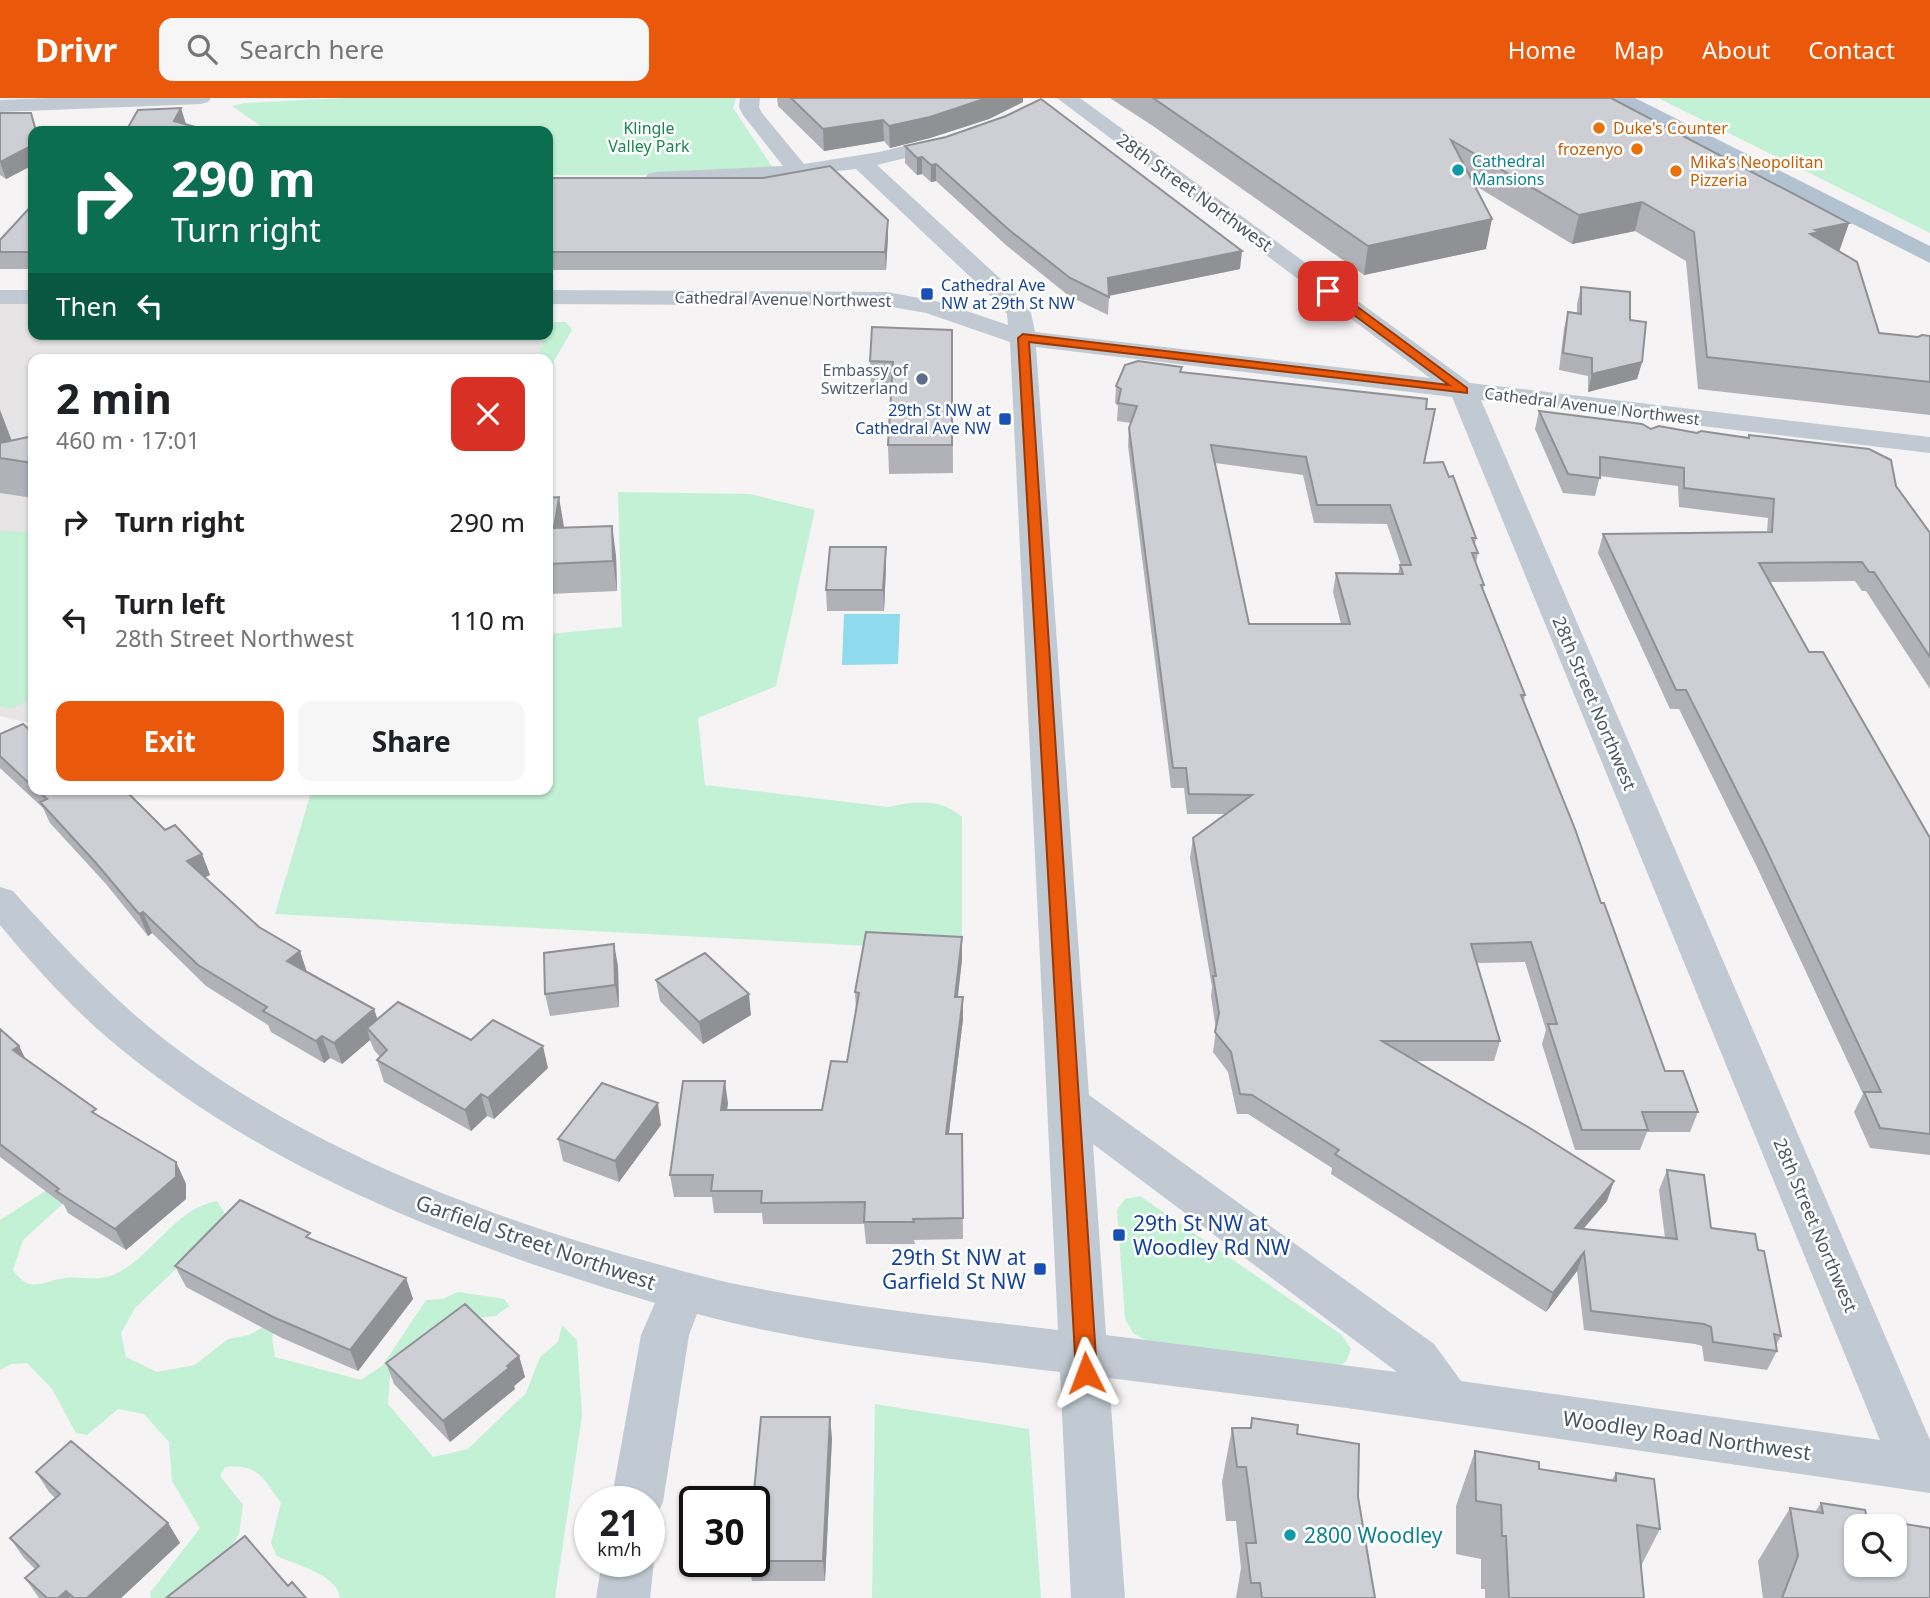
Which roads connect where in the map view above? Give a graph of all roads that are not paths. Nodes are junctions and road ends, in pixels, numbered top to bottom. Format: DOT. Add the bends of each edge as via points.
graph roads {
  1 [pos="201,98"];
  2 [pos="750,98"];
  3 [pos="1067,98"];
  4 [pos="1619,98"];
  5 [pos="0,106"];
  6 [pos="971,134"];
  7 [pos="861,162"];
  8 [pos="798,171"];
  9 [pos="628,179"];
  10 [pos="1930,256"];
  11 [pos="0,297"];
  12 [pos="28,297"];
  13 [pos="553,297"];
  14 [pos="1023,338"];
  15 [pos="1463,390"];
  16 [pos="1921,452"];
  17 [pos="0,900"];
  18 [pos="1070,1104"];
  19 [pos="684,1290"];
  20 [pos="1085,1354"];
  21 [pos="1445,1399"];
  22 [pos="1924,1469"];
  23 [pos="640,1486"];
  24 [pos="625,1577"];
  25 [pos="622,1598"];
  26 [pos="1098,1598"];
  1 -- 5 [label="street" via="84,112"];
  2 -- 8 [label="street" via="752,115"];
  3 -- 15 [label="street, 28th Street Northwest"];
  4 -- 10 [label="main road"];
  6 -- 7 [label="street"];
  7 -- 8 [label="street"];
  7 -- 14 [label="street" via="1009,300 1018,313"];
  8 -- 9 [label="street"];
  11 -- 12 [label="street"];
  13 -- 14 [label="street, Cathedral Avenue Northwest" via="887,299 931,307"];
  14 -- 15 [label="street, Cathedral Avenue Northwest"];
  14 -- 18 [label="street"];
  15 -- 16 [label="street, Cathedral Avenue Northwest"];
  15 -- 22 [label="street, 28th Street Northwest"];
  17 -- 19 [label="street, Garfield Street Northwest" via="55,966 114,1020 202,1087 269,1129 344,1170 439,1211 554,1252"];
  18 -- 20 [label="street"];
  18 -- 21 [label="street" via="1417,1359"];
  19 -- 20 [label="street, Garfield Street Northwest" via="766,1310"];
  19 -- 23 [label="street" via="665,1335"];
  20 -- 21 [label="street, Woodley Road Northwest"];
  20 -- 26 [label="street"];
  21 -- 22 [label="street, Woodley Road Northwest"];
  24 -- 25 [label="street"];
}
